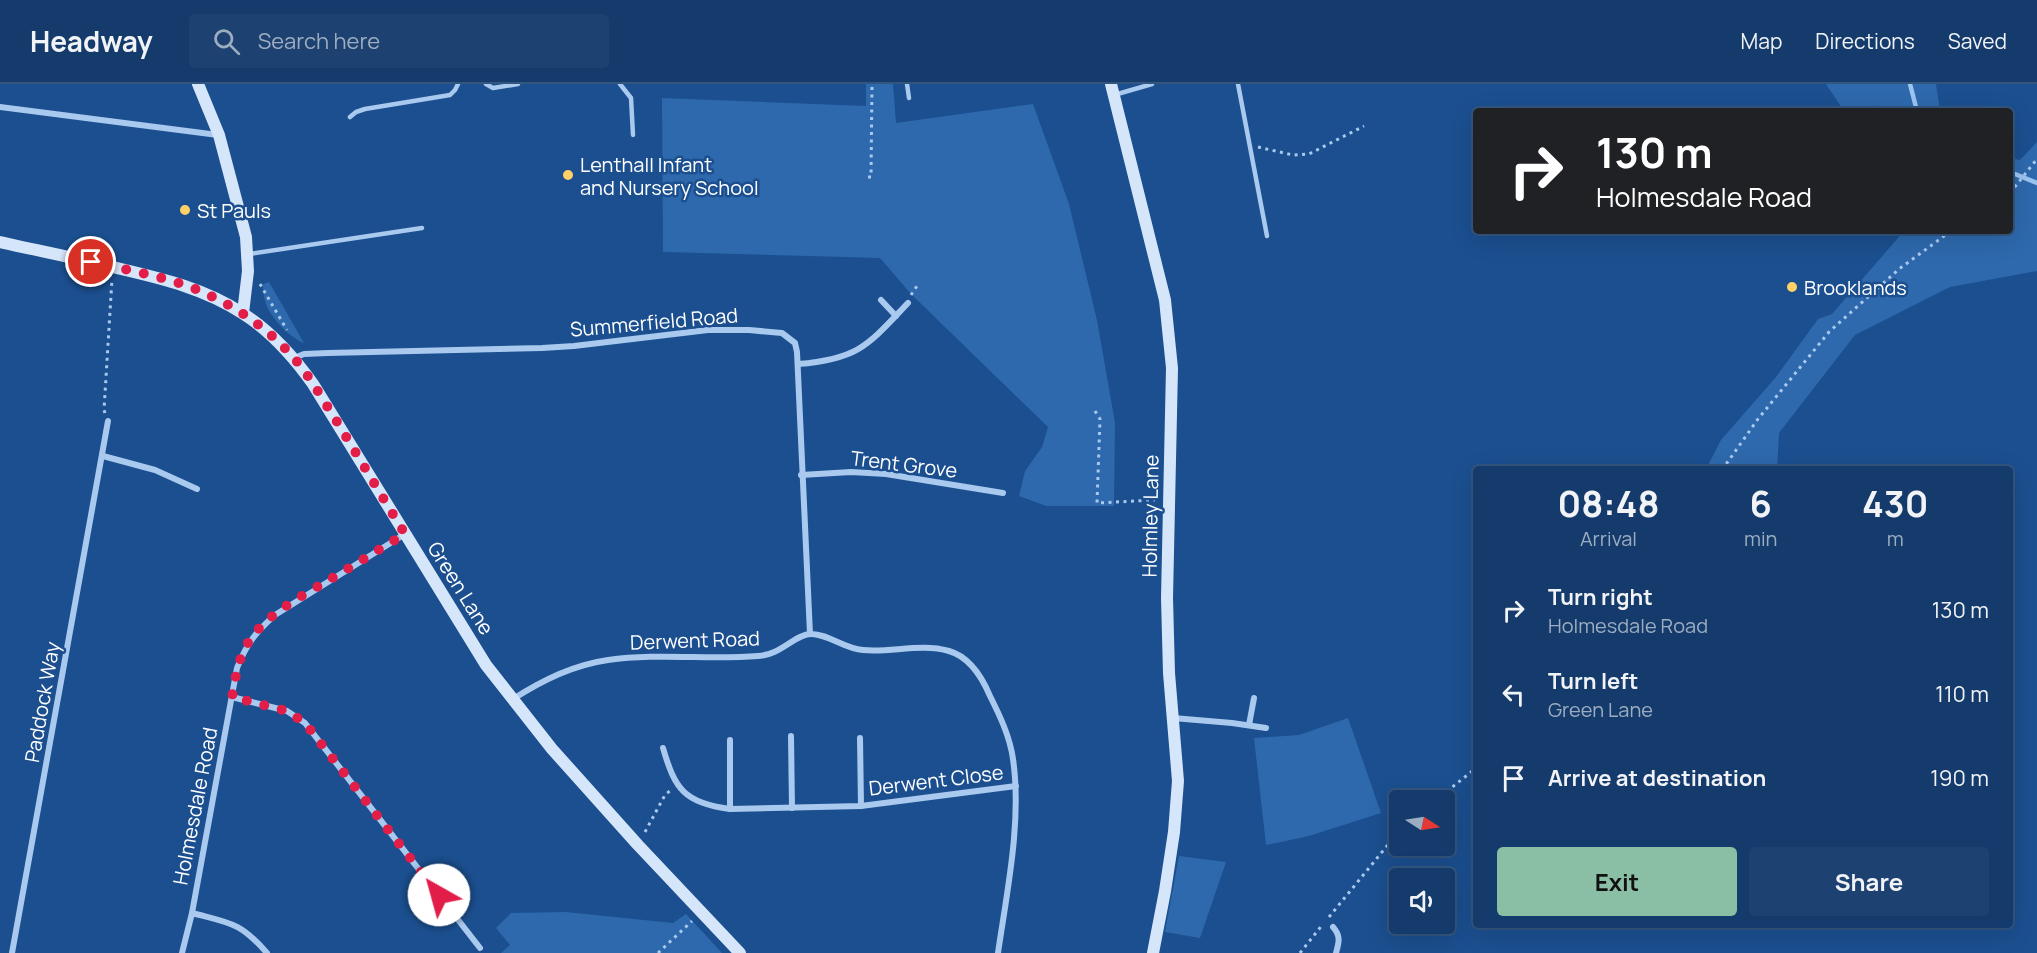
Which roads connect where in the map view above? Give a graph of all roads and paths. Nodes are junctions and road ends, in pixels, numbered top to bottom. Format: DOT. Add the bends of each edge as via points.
graph roads {
  1 [pos="198,84"];
  2 [pos="458,84"];
  3 [pos="486,84"];
  4 [pos="518,84"];
  5 [pos="620,84"];
  6 [pos="872,84"];
  7 [pos="907,84"];
  8 [pos="1152,84"];
  9 [pos="1238,84"];
  10 [pos="1112,89"];
  11 [pos="909,98"];
  12 [pos="0,107"];
  13 [pos="350,117"];
  14 [pos="1364,126"];
  15 [pos="219,135"];
  16 [pos="633,135"];
  17 [pos="1250,146"];
  18 [pos="2037,159"];
  19 [pos="868,177"];
  20 [pos="2013,189"];
  21 [pos="422,228"];
  22 [pos="1947,234"];
  23 [pos="1267,236"];
  24 [pos="0,242"];
  25 [pos="248,254"];
  26 [pos="113,267"];
  27 [pos="259,282"];
  28 [pos="881,300"];
  29 [pos="908,303"];
  30 [pos="243,313"];
  31 [pos="896,316"];
  32 [pos="289,333"];
  33 [pos="294,358"];
  34 [pos="798,364"];
  35 [pos="1095,411"];
  36 [pos="108,421"];
  37 [pos="103,456"];
  38 [pos="1725,466"];
  39 [pos="801,475"];
  40 [pos="197,489"];
  41 [pos="1003,493"];
  42 [pos="1169,499"];
  43 [pos="405,534"];
  44 [pos="810,634"];
  45 [pos="232,697"];
  46 [pos="1254,698"];
  47 [pos="512,699"];
  48 [pos="1173,718"];
  49 [pos="1250,725"];
  50 [pos="1266,728"];
  51 [pos="791,736"];
  52 [pos="860,738"];
  53 [pos="730,740"];
  54 [pos="663,748"];
  55 [pos="1473,770"];
  56 [pos="676,786"];
  57 [pos="1016,786"];
  58 [pos="1449,790"];
  59 [pos="861,806"];
  60 [pos="730,808"];
  61 [pos="792,808"];
  62 [pos="1389,844"];
  63 [pos="638,845"];
  64 [pos="702,911"];
  65 [pos="192,913"];
  66 [pos="1333,927"];
  67 [pos="480,948"];
  68 [pos="12,953"];
  69 [pos="182,953"];
  70 [pos="267,953"];
  71 [pos="658,953"];
  72 [pos="740,953"];
  73 [pos="998,953"];
  74 [pos="1153,953"];
  75 [pos="1300,953"];
  76 [pos="1336,953"];
  1 -- 15 [label="main road"];
  2 -- 13 [label="lane" via="450,95 365,109"];
  3 -- 4 [label="lane"];
  5 -- 16 [label="lane" via="631,98"];
  6 -- 19 [label="path"];
  7 -- 11 [label="lane"];
  8 -- 10 [label="lane"];
  9 -- 17 [label="lane"];
  10 -- 42 [label="main road, Holmley Lane" via="1169,329"];
  12 -- 15 [label="street"];
  14 -- 17 [label="path" via="1309,154 1293,155"];
  15 -- 25 [label="main road"];
  17 -- 23 [label="lane"];
  18 -- 20 [label="path"];
  21 -- 25 [label="lane"];
  22 -- 38 [label="path" via="1899,269 1829,333"];
  24 -- 26 [label="main road, Green Lane"];
  25 -- 30 [label="main road"];
  26 -- 30 [label="main road, Green Lane" via="177,283"];
  26 -- 36 [label="path" via="104,410"];
  27 -- 32 [label="path"];
  28 -- 31 [label="street"];
  29 -- 31 [label="street"];
  30 -- 33 [label="main road, Green Lane"];
  31 -- 34 [label="street" via="857,351 826,362"];
  33 -- 34 [label="street, Summerfield Road" via="304,354 574,346 708,330 749,330 789,337 795,343"];
  33 -- 43 [label="main road, Green Lane"];
  34 -- 39 [label="street, Summerfield Road"];
  35 -- 42 [label="path" via="1100,419 1097,502"];
  36 -- 37 [label="street, Paddock Way"];
  37 -- 40 [label="street" via="154,470"];
  37 -- 68 [label="street, Paddock Way"];
  39 -- 41 [label="street, Trent Grove" via="886,474"];
  39 -- 44 [label="street, Summerfield Road"];
  42 -- 48 [label="main road, Holmley Lane" via="1167,608"];
  43 -- 45 [label="street, Holmesdale Road" via="301,597 257,631 237,668"];
  43 -- 47 [label="main road, Green Lane" via="486,665"];
  44 -- 47 [label="street, Derwent Road" via="769,655 608,660 545,679"];
  44 -- 57 [label="street" via="849,649 928,649 959,655 984,682 1007,732"];
  45 -- 65 [label="street, Holmesdale Road"];
  45 -- 67 [label="street" via="287,711 305,723"];
  46 -- 49 [label="street"];
  47 -- 63 [label="main road, Green Lane"];
  48 -- 49 [label="street"];
  48 -- 74 [label="main road, Holmley Lane" via="1176,806"];
  49 -- 50 [label="street"];
  51 -- 61 [label="street"];
  52 -- 59 [label="street, Derwent Close"];
  53 -- 60 [label="street"];
  54 -- 56 [label="street"];
  55 -- 58 [label="path"];
  56 -- 60 [label="street, Derwent Close" via="701,802"];
  56 -- 63 [label="path" via="665,795"];
  57 -- 59 [label="street, Derwent Close"];
  57 -- 73 [label="street"];
  59 -- 61 [label="street, Derwent Close"];
  60 -- 61 [label="street, Derwent Close"];
  62 -- 75 [label="path"];
  63 -- 64 [label="main road, Green Lane"];
  64 -- 71 [label="path"];
  64 -- 72 [label="main road, Green Lane"];
  65 -- 69 [label="street, Holmesdale Road"];
  65 -- 70 [label="street" via="232,923 245,930"];
  66 -- 76 [label="street" via="1339,940"];
}
